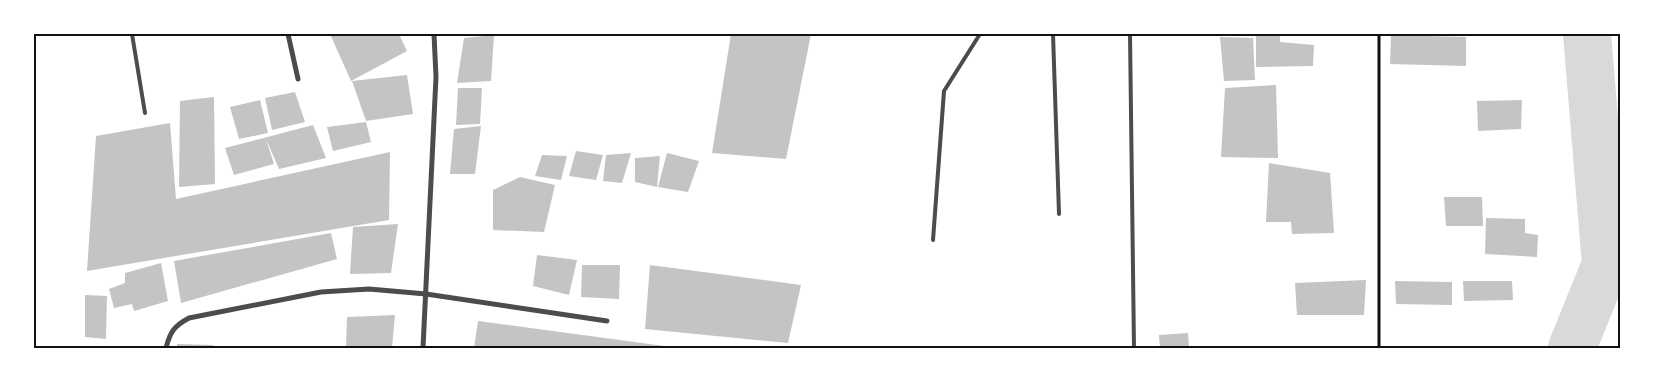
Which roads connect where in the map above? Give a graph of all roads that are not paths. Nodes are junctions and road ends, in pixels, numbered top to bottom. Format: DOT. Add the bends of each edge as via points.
graph roads {
  1 [pos="132,34"];
  2 [pos="288,34"];
  3 [pos="434,34"];
  4 [pos="980,34"];
  5 [pos="1053,34"];
  6 [pos="1130,34"];
  7 [pos="298,80"];
  8 [pos="145,113"];
  9 [pos="1059,214"];
  10 [pos="933,240"];
  11 [pos="426,294"];
  12 [pos="607,321"];
  13 [pos="166,348"];
  14 [pos="423,348"];
  15 [pos="1134,348"];
  1 -- 8 [label="lane"];
  2 -- 7 [label="street"];
  3 -- 11 [label="street" via="436,77"];
  4 -- 10 [label="lane" via="944,91"];
  5 -- 9 [label="lane"];
  6 -- 15 [label="lane"];
  11 -- 12 [label="street"];
  11 -- 13 [label="street" via="369,290 321,292 189,318 176,325"];
  11 -- 14 [label="street"];
}
